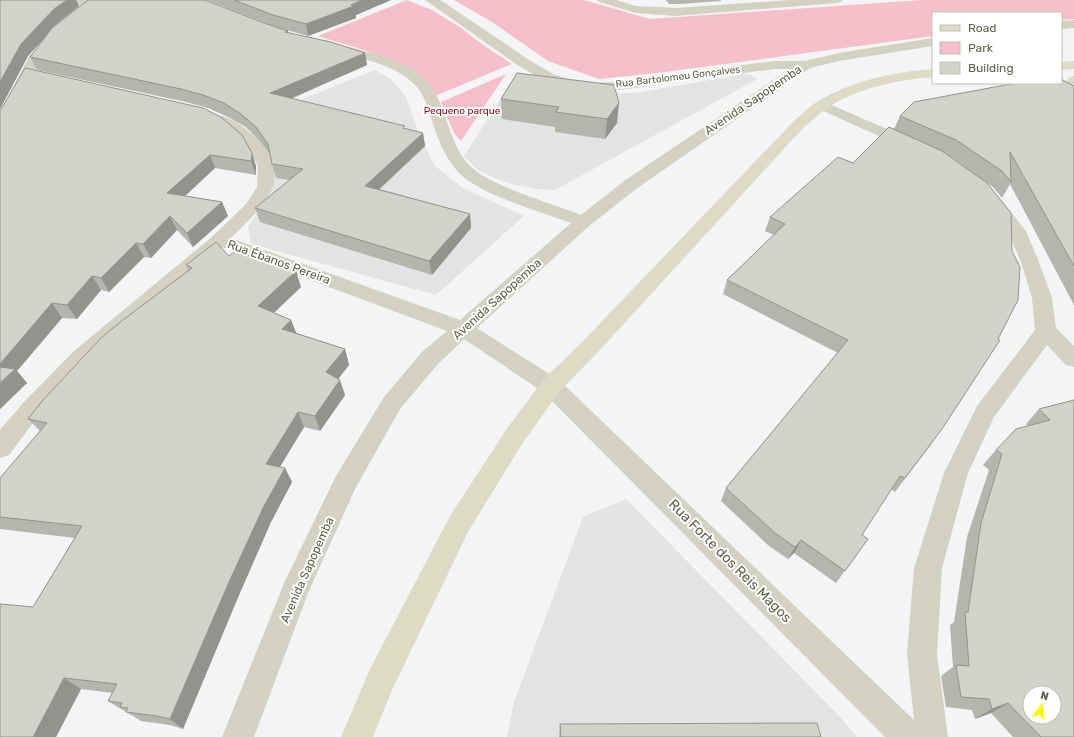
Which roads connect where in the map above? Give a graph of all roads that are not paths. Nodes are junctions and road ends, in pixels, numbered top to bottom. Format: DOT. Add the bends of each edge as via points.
graph roads {
  1 [pos="431,0"];
  2 [pos="603,0"];
  3 [pos="654,0"];
  4 [pos="837,0"];
  5 [pos="45,1"];
  6 [pos="96,1"];
  7 [pos="746,4"];
  8 [pos="661,12"];
  9 [pos="1074,24"];
  10 [pos="1062,25"];
  11 [pos="932,42"];
  12 [pos="323,45"];
  13 [pos="1074,64"];
  14 [pos="805,65"];
  15 [pos="1062,66"];
  16 [pos="932,73"];
  17 [pos="822,105"];
  18 [pos="207,115"];
  19 [pos="0,124"];
  20 [pos="922,151"];
  21 [pos="980,187"];
  22 [pos="583,222"];
  23 [pos="219,240"];
  24 [pos="464,329"];
  25 [pos="1046,331"];
  26 [pos="1074,359"];
  27 [pos="551,386"];
  28 [pos="0,448"];
  29 [pos="238,737"];
  30 [pos="357,737"];
  31 [pos="908,737"];
  32 [pos="932,737"];
  1 -- 14 [label="street, Rua Bartolomeu Gonçalves" via="524,63 550,78 571,84 593,87 620,86 774,65"];
  2 -- 8 [label="street" via="636,9"];
  3 -- 8 [label="street"];
  4 -- 7 [label="street"];
  5 -- 6 [label="lane"];
  6 -- 19 [label="street" via="66,25 34,60 35,76"];
  7 -- 8 [label="street" via="695,12"];
  9 -- 10 [label="street"];
  11 -- 14 [label="street, Avenida Sapopemba"];
  12 -- 22 [label="street" via="375,59 402,69 419,80 426,88 446,139 463,168 491,187"];
  13 -- 15 [label="main road"];
  14 -- 22 [label="street, Avenida Sapopemba" via="642,177"];
  16 -- 17 [label="main road" via="879,82 851,91"];
  17 -- 20 [label="street"];
  17 -- 27 [label="main road" via="798,126"];
  18 -- 23 [label="street, Rua Ébanos Pereira" via="232,126 254,144 266,166 265,187 252,207"];
  21 -- 25 [label="street" via="1017,231 1042,298"];
  22 -- 24 [label="street, Avenida Sapopemba"];
  23 -- 24 [label="street, Rua Ébanos Pereira"];
  23 -- 28 [label="street" via="82,357 31,409"];
  24 -- 27 [label="street, Rua Ébanos Pereira"];
  24 -- 29 [label="street, Avenida Sapopemba" via="430,358 392,403 345,484 295,591"];
  25 -- 26 [label="street"];
  25 -- 32 [label="street" via="985,412 956,473 928,568 922,654"];
  27 -- 30 [label="main road" via="514,437 458,524 381,680"];
  27 -- 31 [label="street, Rua Forte dos Reis Magos"];
}
